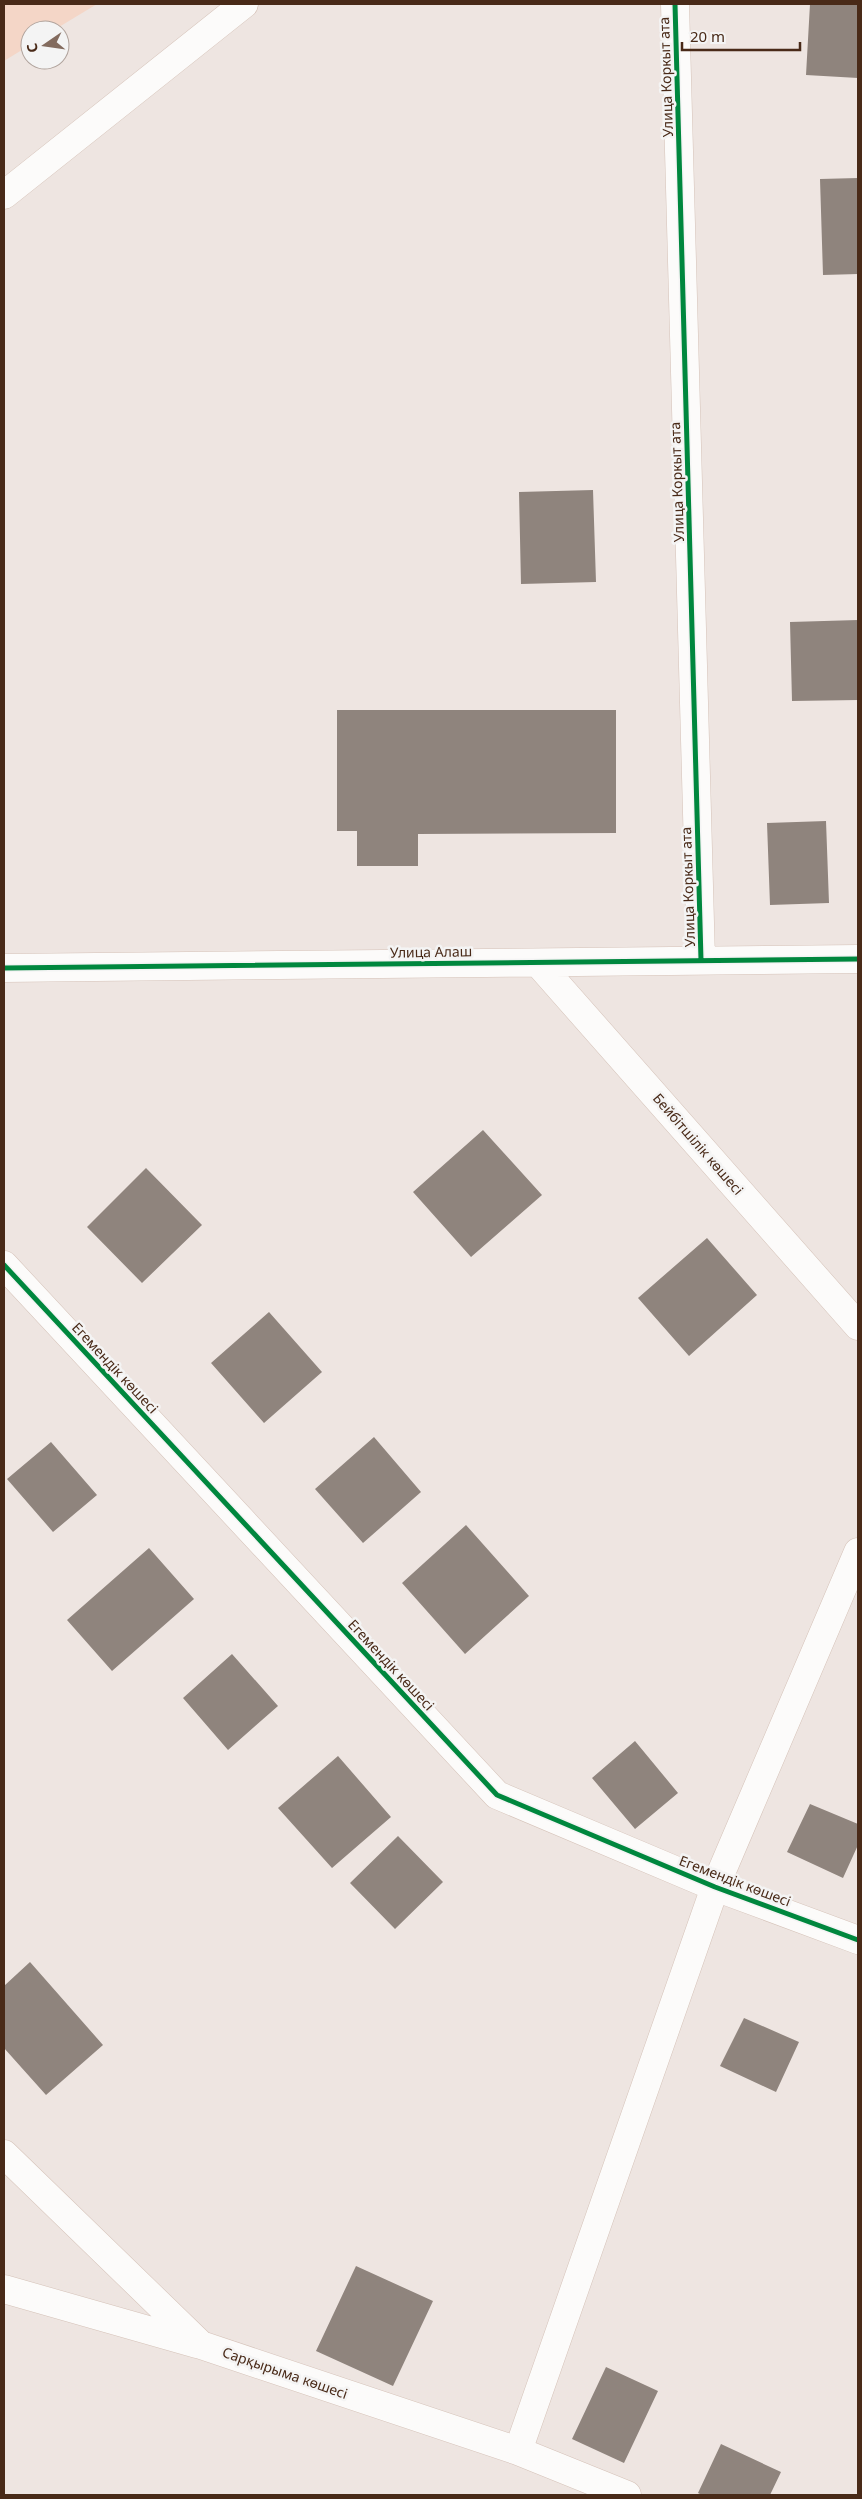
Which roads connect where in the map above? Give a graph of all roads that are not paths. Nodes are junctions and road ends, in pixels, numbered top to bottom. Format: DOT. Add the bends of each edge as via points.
graph roads {
  1 [pos="244,4"];
  2 [pos="675,4"];
  3 [pos="4,195"];
  4 [pos="858,959"];
  5 [pos="701,960"];
  6 [pos="538,962"];
  7 [pos="4,968"];
  8 [pos="4,1265"];
  9 [pos="858,1326"];
  10 [pos="858,1552"];
  11 [pos="715,1887"];
  12 [pos="858,1940"];
  13 [pos="4,2154"];
  14 [pos="4,2289"];
  15 [pos="201,2345"];
  16 [pos="518,2451"];
  17 [pos="628,2495"];
  1 -- 3 [label="street"];
  2 -- 5 [label="street, Улица Коркыт ата"];
  4 -- 5 [label="street, Улица Алаш"];
  5 -- 6 [label="street, Улица Алаш"];
  6 -- 7 [label="street, Улица Алаш"];
  6 -- 9 [label="street, Бейбітшілік көшесі"];
  8 -- 11 [label="street, Егемендік көшесі" via="497,1795"];
  10 -- 11 [label="street"];
  11 -- 12 [label="street, Егемендік көшесі"];
  11 -- 16 [label="street"];
  13 -- 15 [label="street, Сарқырыма көшесі"];
  14 -- 15 [label="street"];
  15 -- 16 [label="street, Сарқырыма көшесі"];
  16 -- 17 [label="street, Сарқырыма көшесі"];
}
